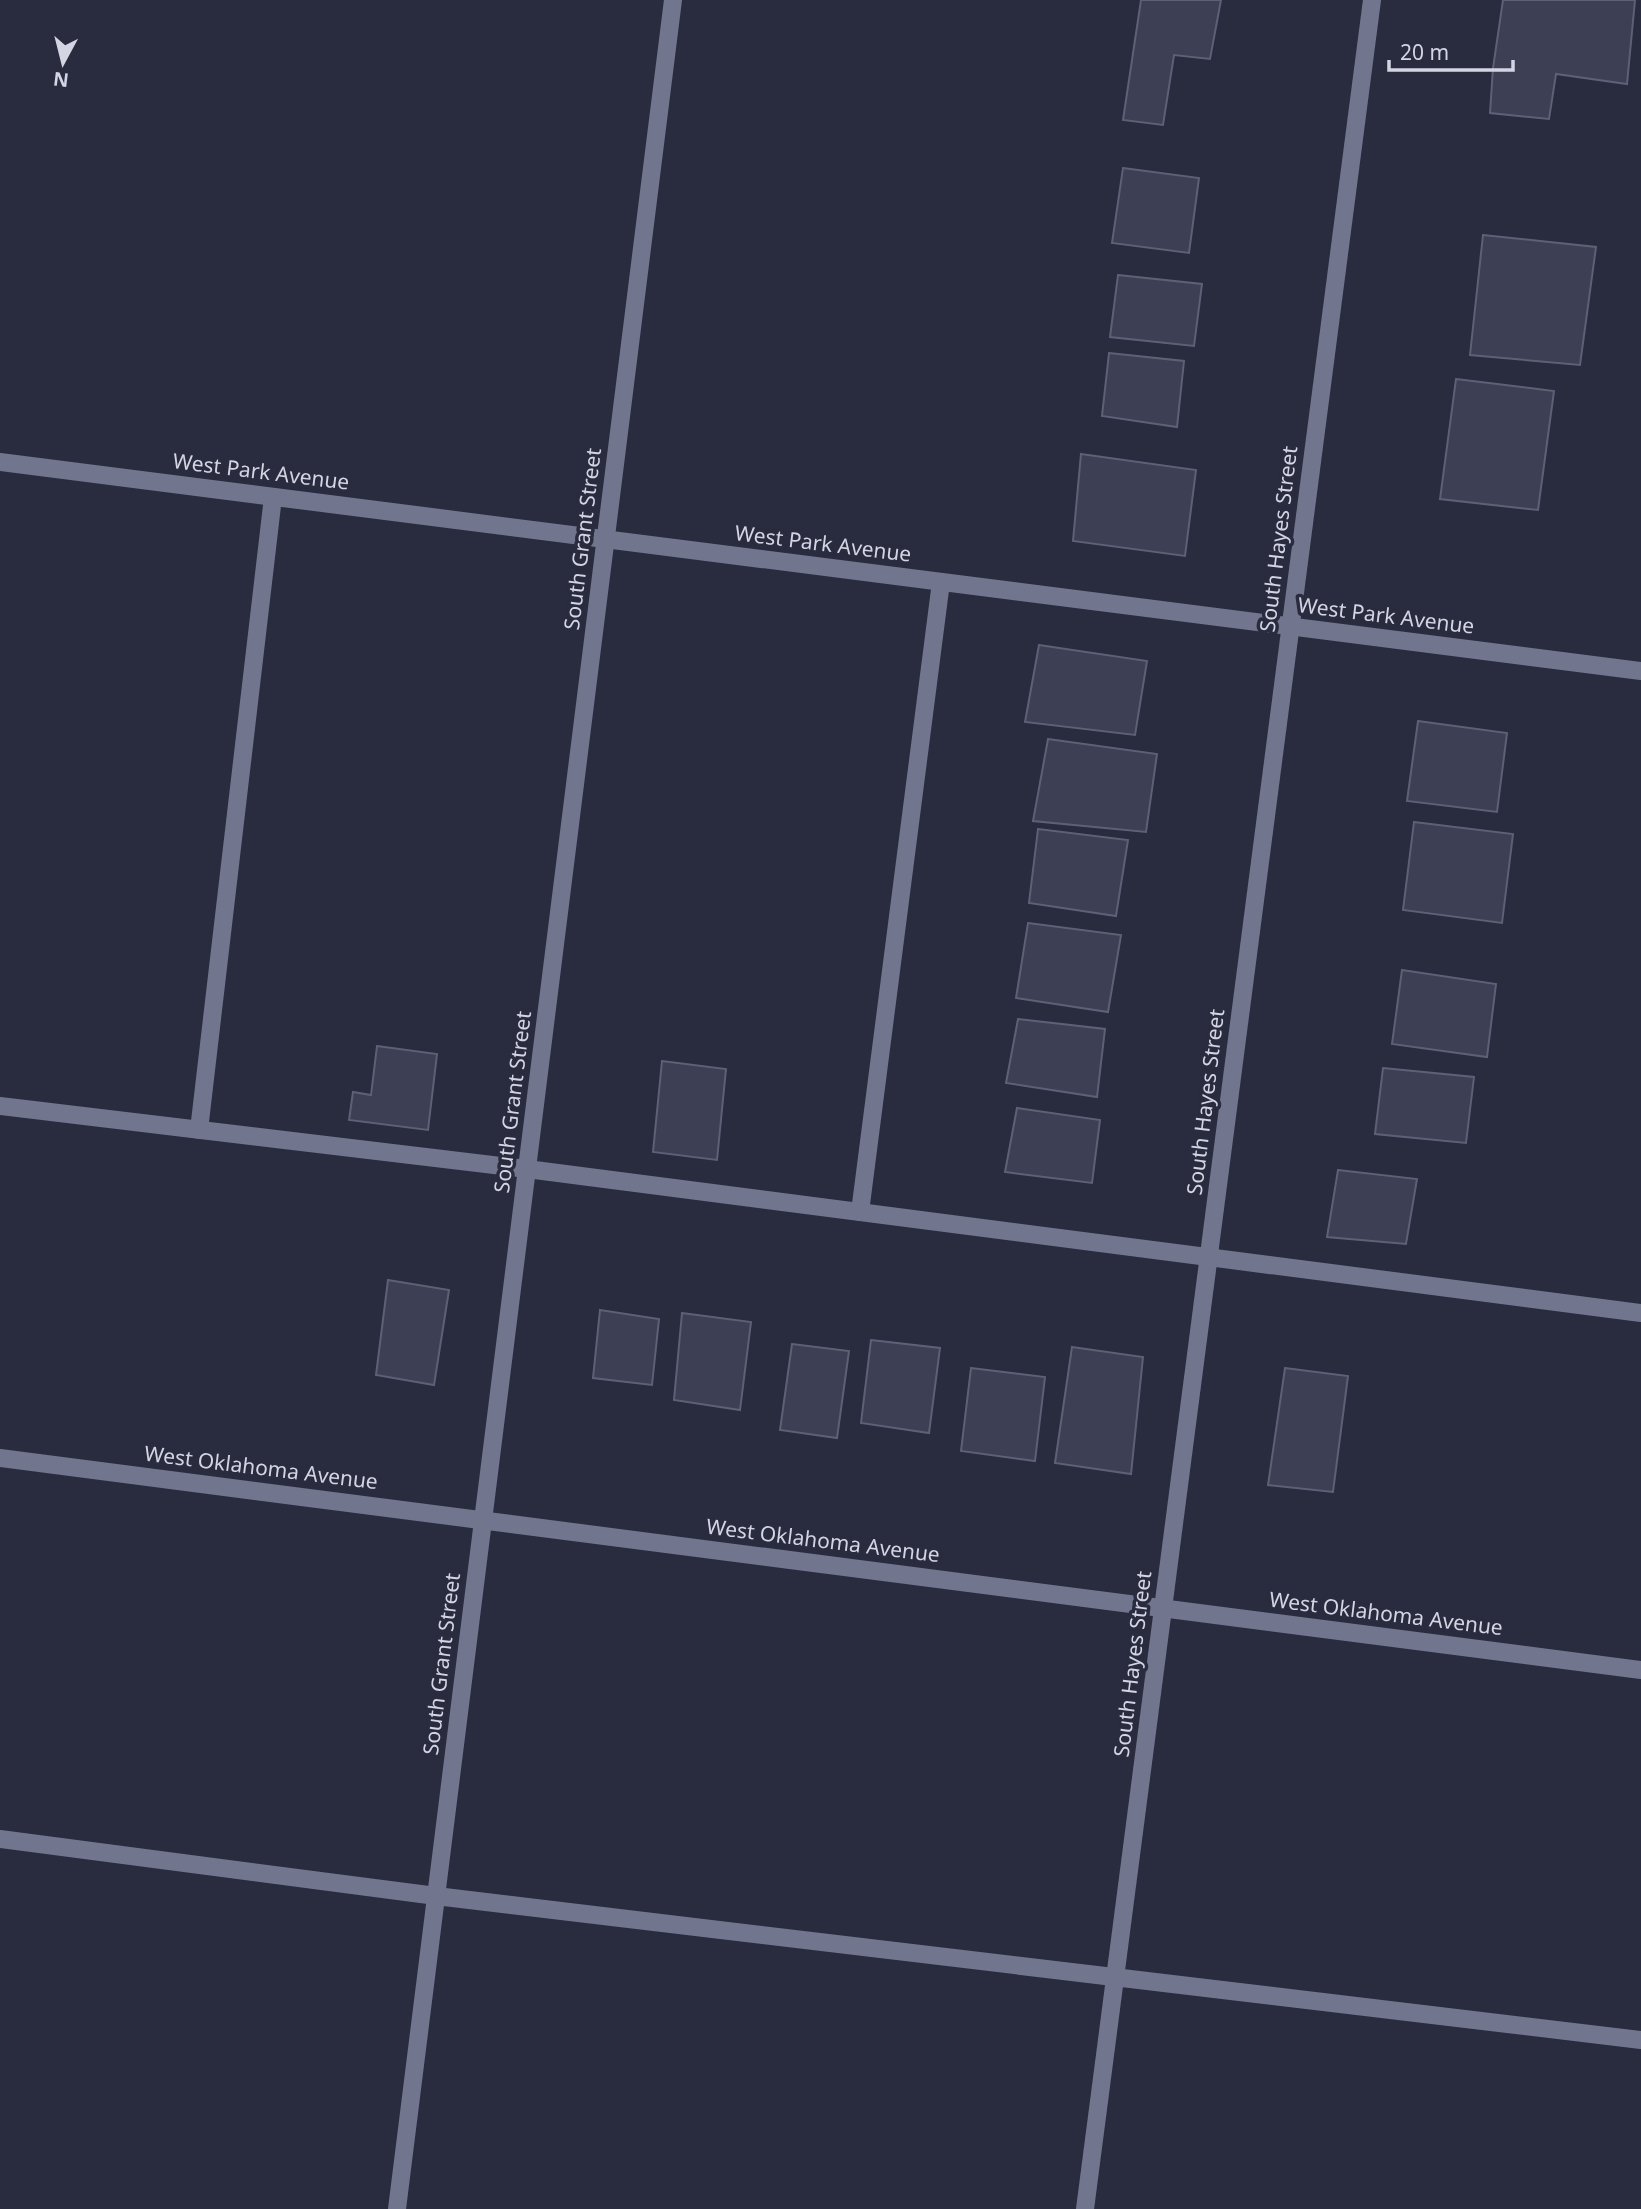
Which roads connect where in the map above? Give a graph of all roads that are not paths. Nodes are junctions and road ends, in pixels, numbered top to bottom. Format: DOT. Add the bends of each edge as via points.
graph roads {
  1 [pos="674,0"];
  2 [pos="1372,0"];
  3 [pos="0,462"];
  4 [pos="272,497"];
  5 [pos="606,540"];
  6 [pos="941,582"];
  7 [pos="1290,627"];
  8 [pos="1641,671"];
  9 [pos="0,1105"];
  10 [pos="199,1130"];
  11 [pos="527,1169"];
  12 [pos="860,1212"];
  13 [pos="1209,1256"];
  14 [pos="1641,1313"];
  15 [pos="0,1458"];
  16 [pos="484,1520"];
  17 [pos="1163,1608"];
  18 [pos="1641,1670"];
  19 [pos="0,1839"];
  20 [pos="436,1896"];
  21 [pos="1115,1977"];
  22 [pos="1641,2040"];
  23 [pos="397,2209"];
  24 [pos="1085,2209"];
  1 -- 5 [label="street, South Grant Street"];
  2 -- 7 [label="street, South Hayes Street"];
  3 -- 4 [label="street, West Park Avenue"];
  4 -- 5 [label="street, West Park Avenue"];
  4 -- 10 [label="street"];
  5 -- 6 [label="street, West Park Avenue"];
  5 -- 11 [label="street, South Grant Street"];
  6 -- 7 [label="street, West Park Avenue"];
  6 -- 12 [label="street"];
  7 -- 8 [label="street, West Park Avenue"];
  7 -- 13 [label="street, South Hayes Street"];
  9 -- 10 [label="street"];
  10 -- 11 [label="street"];
  11 -- 12 [label="street"];
  11 -- 16 [label="street, South Grant Street"];
  12 -- 13 [label="street"];
  13 -- 14 [label="street"];
  13 -- 17 [label="street, South Hayes Street"];
  15 -- 16 [label="street, West Oklahoma Avenue"];
  16 -- 17 [label="street, West Oklahoma Avenue"];
  16 -- 20 [label="street, South Grant Street"];
  17 -- 18 [label="street, West Oklahoma Avenue"];
  17 -- 21 [label="street, South Hayes Street"];
  19 -- 20 [label="street"];
  20 -- 21 [label="street"];
  20 -- 23 [label="street, South Grant Street"];
  21 -- 22 [label="street"];
  21 -- 24 [label="street, South Hayes Street"];
}
